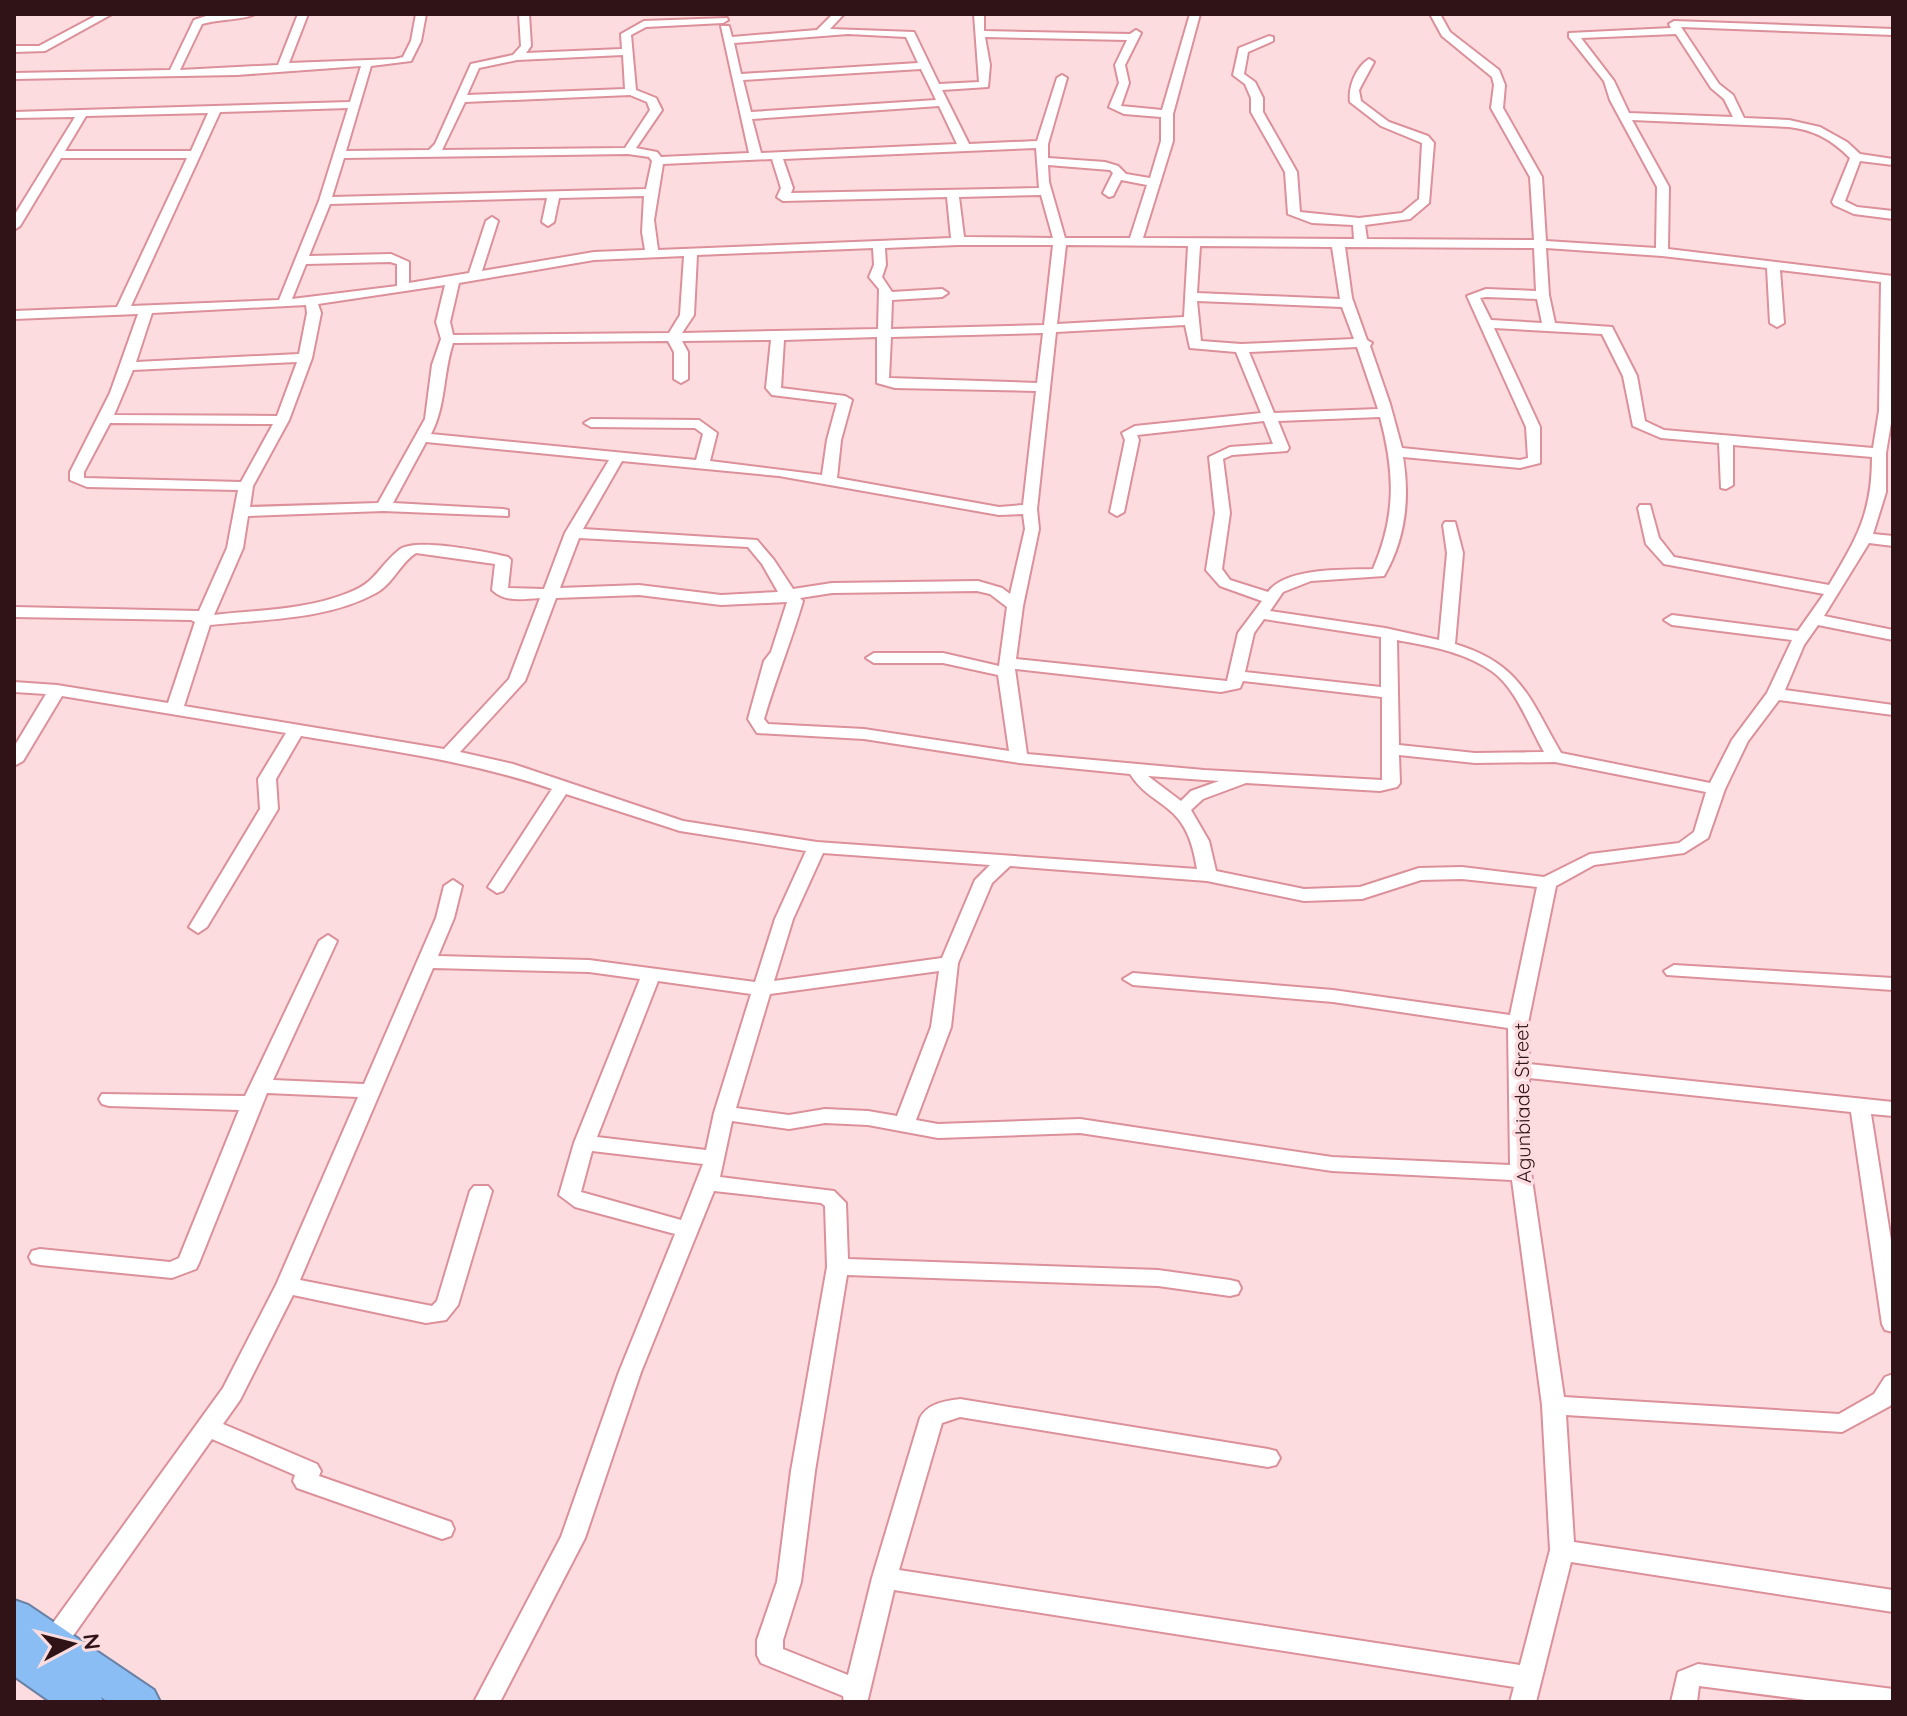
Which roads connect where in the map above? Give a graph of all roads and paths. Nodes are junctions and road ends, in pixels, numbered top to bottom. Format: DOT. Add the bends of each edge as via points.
graph roads {
  1 [pos="107,14"];
  2 [pos="250,14"];
  3 [pos="303,14"];
  4 [pos="421,14"];
  5 [pos="524,14"];
  6 [pos="631,14"];
  7 [pos="839,14"];
  8 [pos="979,14"];
  9 [pos="1195,14"];
  10 [pos="1435,14"];
  11 [pos="722,17"];
  12 [pos="635,27"];
  13 [pos="1677,31"];
  14 [pos="821,32"];
  15 [pos="1893,32"];
  16 [pos="982,34"];
  17 [pos="1269,39"];
  18 [pos="729,40"];
  19 [pos="14,49"];
  20 [pos="628,52"];
  21 [pos="517,57"];
  22 [pos="1369,62"];
  23 [pos="367,63"];
  24 [pos="923,66"];
  25 [pos="281,70"];
  26 [pos="174,72"];
  27 [pos="14,76"];
  28 [pos="738,77"];
  29 [pos="1062,78"];
  30 [pos="935,87"];
  31 [pos="631,92"];
  32 [pos="462,99"];
  33 [pos="941,103"];
  34 [pos="352,105"];
  35 [pos="216,108"];
  36 [pos="82,114"];
  37 [pos="1167,114"];
  38 [pos="14,115"];
  39 [pos="748,116"];
  40 [pos="1625,116"];
  41 [pos="1740,121"];
  42 [pos="1042,144"];
  43 [pos="964,146"];
  44 [pos="628,151"];
  45 [pos="193,154"];
  46 [pos="432,154"];
  47 [pos="58,155"];
  48 [pos="338,155"];
  49 [pos="1856,157"];
  50 [pos="756,158"];
  51 [pos="658,161"];
  52 [pos="1042,161"];
  53 [pos="1893,162"];
  54 [pos="779,164"];
  55 [pos="1118,174"];
  56 [pos="1154,182"];
  57 [pos="1045,191"];
  58 [pos="651,192"];
  59 [pos="554,193"];
  60 [pos="953,193"];
  61 [pos="1109,193"];
  62 [pos="325,201"];
  63 [pos="14,204"];
  64 [pos="30,205"];
  65 [pos="1893,215"];
  66 [pos="492,221"];
  67 [pos="548,222"];
  68 [pos="1359,222"];
  69 [pos="14,226"];
  70 [pos="1136,240"];
  71 [pos="958,241"];
  72 [pos="1060,242"];
  73 [pos="1194,243"];
  74 [pos="879,244"];
  75 [pos="1338,244"];
  76 [pos="1361,244"];
  77 [pos="1542,244"];
  78 [pos="691,251"];
  79 [pos="1662,252"];
  80 [pos="653,254"];
  81 [pos="304,260"];
  82 [pos="1773,265"];
  83 [pos="475,274"];
  84 [pos="1890,279"];
  85 [pos="453,280"];
  86 [pos="403,288"];
  87 [pos="942,293"];
  88 [pos="1543,295"];
  89 [pos="886,296"];
  90 [pos="1193,297"];
  91 [pos="311,300"];
  92 [pos="1347,303"];
  93 [pos="284,304"];
  94 [pos="146,310"];
  95 [pos="122,311"];
  96 [pos="14,315"];
  97 [pos="1189,321"];
  98 [pos="1777,323"];
  99 [pos="1487,324"];
  100 [pos="1549,324"];
  101 [pos="1052,326"];
  102 [pos="882,333"];
  103 [pos="778,336"];
  104 [pos="673,337"];
  105 [pos="448,339"];
  106 [pos="1365,343"];
  107 [pos="1241,348"];
  108 [pos="305,358"];
  109 [pos="130,366"];
  110 [pos="681,379"];
  111 [pos="1041,387"];
  112 [pos="1890,412"];
  113 [pos="1386,413"];
  114 [pos="1267,417"];
  115 [pos="108,419"];
  116 [pos="282,420"];
  117 [pos="591,423"];
  118 [pos="422,437"];
  119 [pos="1726,439"];
  120 [pos="1395,452"];
  121 [pos="1879,453"];
  122 [pos="617,458"];
  123 [pos="702,463"];
  124 [pos="829,480"];
  125 [pos="1726,485"];
  126 [pos="246,486"];
  127 [pos="383,507"];
  128 [pos="1645,508"];
  129 [pos="1030,509"];
  130 [pos="242,512"];
  131 [pos="1117,512"];
  132 [pos="503,513"];
  133 [pos="1450,525"];
  134 [pos="573,533"];
  135 [pos="1864,538"];
  136 [pos="1893,541"];
  137 [pos="1834,591"];
  138 [pos="552,594"];
  139 [pos="793,596"];
  140 [pos="1272,599"];
  141 [pos="1015,606"];
  142 [pos="14,612"];
  143 [pos="1260,614"];
  144 [pos="1814,619"];
  145 [pos="1672,620"];
  146 [pos="203,621"];
  147 [pos="1389,635"];
  148 [pos="1893,635"];
  149 [pos="1802,636"];
  150 [pos="1447,645"];
  151 [pos="874,658"];
  152 [pos="1007,668"];
  153 [pos="1238,676"];
  154 [pos="14,687"];
  155 [pos="57,690"];
  156 [pos="1389,693"];
  157 [pos="1775,694"];
  158 [pos="174,710"];
  159 [pos="1893,710"];
  160 [pos="296,730"];
  161 [pos="1389,749"];
  162 [pos="448,755"];
  163 [pos="1555,757"];
  164 [pos="1019,758"];
  165 [pos="14,761"];
  166 [pos="1137,772"];
  167 [pos="1245,778"];
  168 [pos="562,787"];
  169 [pos="1716,789"];
  170 [pos="1181,810"];
  171 [pos="817,847"];
  172 [pos="1006,860"];
  173 [pos="1207,875"];
  174 [pos="1547,883"];
  175 [pos="453,886"];
  176 [pos="497,887"];
  177 [pos="198,927"];
  178 [pos="328,941"];
  179 [pos="425,962"];
  180 [pos="949,963"];
  181 [pos="1674,971"];
  182 [pos="652,973"];
  183 [pos="1133,979"];
  184 [pos="1893,984"];
  185 [pos="761,989"];
  186 [pos="1518,1023"];
  187 [pos="1520,1070"];
  188 [pos="372,1091"];
  189 [pos="256,1095"];
  190 [pos="109,1099"];
  191 [pos="1860,1107"];
  192 [pos="1893,1109"];
  193 [pos="724,1113"];
  194 [pos="904,1124"];
  195 [pos="584,1143"];
  196 [pos="715,1158"];
  197 [pos="1521,1173"];
  198 [pos="707,1183"];
  199 [pos="481,1191"];
  200 [pos="688,1230"];
  201 [pos="40,1257"];
  202 [pos="838,1267"];
  203 [pos="287,1285"];
  204 [pos="1230,1288"];
  205 [pos="1893,1324"];
  206 [pos="1893,1383"];
  207 [pos="1554,1405"];
  208 [pos="209,1428"];
  209 [pos="1268,1458"];
  210 [pos="442,1529"];
  211 [pos="1562,1550"];
  212 [pos="884,1578"];
  213 [pos="1893,1601"];
  214 [pos="14,1617"];
  215 [pos="54,1642"];
  216 [pos="14,1654"];
  217 [pos="1526,1690"];
  218 [pos="856,1696"];
  219 [pos="1893,1700"];
  220 [pos="83,1702"];
  221 [pos="140,1702"];
  222 [pos="487,1702"];
  223 [pos="1684,1702"];
  1 -- 19 [label="street" via="41,49"];
  2 -- 26 [label="street" via="198,22"];
  3 -- 25 [label="street"];
  4 -- 23 [label="street" via="407,59"];
  5 -- 21 [label="street" via="526,46"];
  6 -- 12 [label="street"];
  7 -- 14 [label="street"];
  8 -- 16 [label="street" via="977,28"];
  9 -- 37 [label="street"];
  10 -- 77 [label="street" via="1446,34 1500,80 1497,108 1536,177"];
  11 -- 12 [label="street"];
  11 -- 18 [label="street"];
  12 -- 20 [label="street" via="626,34"];
  13 -- 15 [label="street" via="1673,25 1687,22"];
  13 -- 40 [label="street" via="1573,35 1609,81"];
  13 -- 41 [label="street" via="1715,86 1729,97"];
  14 -- 18 [label="street"];
  14 -- 24 [label="street" via="910,34"];
  16 -- 30 [label="street" via="988,70 984,85"];
  16 -- 37 [label="street" via="1135,35 1120,65 1124,83 1115,107"];
  17 -- 68 [label="street" via="1243,50 1238,75 1250,82 1257,112 1291,172 1294,214"];
  18 -- 28 [label="street"];
  20 -- 21 [label="street"];
  20 -- 31 [label="street"];
  21 -- 32 [label="street" via="475,66"];
  22 -- 68 [label="street" via="1354,98 1385,124 1428,143 1425,196 1406,216"];
  23 -- 25 [label="street"];
  23 -- 34 [label="street"];
  24 -- 28 [label="street"];
  24 -- 30 [label="street"];
  25 -- 26 [label="street"];
  26 -- 27 [label="street"];
  28 -- 39 [label="street"];
  29 -- 42 [label="street"];
  30 -- 33 [label="street"];
  31 -- 32 [label="street"];
  31 -- 44 [label="street" via="652,100 656,110"];
  32 -- 46 [label="street"];
  33 -- 39 [label="street"];
  33 -- 43 [label="street"];
  34 -- 35 [label="street"];
  34 -- 48 [label="street"];
  35 -- 36 [label="street"];
  35 -- 45 [label="street"];
  36 -- 38 [label="street"];
  36 -- 47 [label="street"];
  37 -- 56 [label="street" via="1167,141"];
  39 -- 50 [label="street"];
  40 -- 41 [label="street"];
  40 -- 79 [label="street" via="1663,187"];
  41 -- 49 [label="street" via="1817,127 1836,136"];
  42 -- 43 [label="street"];
  42 -- 52 [label="street"];
  43 -- 54 [label="street" via="798,156"];
  44 -- 46 [label="street"];
  44 -- 51 [label="street" via="653,154"];
  45 -- 47 [label="street"];
  45 -- 95 [label="street"];
  46 -- 48 [label="street"];
  47 -- 64 [label="street"];
  48 -- 62 [label="street"];
  49 -- 53 [label="street"];
  49 -- 65 [label="street" via="1838,202 1854,210"];
  50 -- 51 [label="street"];
  50 -- 54 [label="street"];
  51 -- 58 [label="street"];
  52 -- 55 [label="street" via="1105,165"];
  52 -- 57 [label="street"];
  54 -- 60 [label="street" via="787,188 783,197"];
  55 -- 56 [label="street"];
  55 -- 61 [label="street"];
  56 -- 70 [label="street"];
  57 -- 60 [label="street"];
  57 -- 72 [label="street"];
  58 -- 59 [label="street"];
  58 -- 80 [label="street"];
  59 -- 62 [label="street"];
  59 -- 67 [label="street"];
  60 -- 71 [label="street"];
  62 -- 81 [label="street"];
  63 -- 64 [label="street"];
  64 -- 69 [label="street"];
  66 -- 83 [label="street"];
  68 -- 76 [label="street"];
  70 -- 72 [label="street"];
  70 -- 73 [label="street"];
  71 -- 72 [label="street"];
  71 -- 74 [label="street"];
  72 -- 101 [label="street"];
  73 -- 75 [label="street"];
  73 -- 90 [label="street"];
  74 -- 78 [label="street"];
  74 -- 89 [label="street" via="875,277"];
  75 -- 76 [label="street"];
  75 -- 92 [label="street"];
  76 -- 77 [label="street"];
  77 -- 79 [label="street"];
  77 -- 88 [label="street"];
  78 -- 80 [label="street"];
  78 -- 104 [label="street" via="687,315"];
  79 -- 82 [label="street"];
  80 -- 83 [label="street" via="594,256"];
  81 -- 86 [label="street" via="391,258 406,268"];
  81 -- 93 [label="street"];
  82 -- 84 [label="street"];
  82 -- 98 [label="street"];
  83 -- 85 [label="street"];
  84 -- 112 [label="street"];
  85 -- 86 [label="street"];
  85 -- 105 [label="street" via="443,322"];
  86 -- 91 [label="street"];
  87 -- 89 [label="street"];
  88 -- 99 [label="street" via="1475,294"];
  88 -- 100 [label="street"];
  89 -- 102 [label="street"];
  90 -- 92 [label="street"];
  90 -- 97 [label="street"];
  91 -- 93 [label="street"];
  91 -- 108 [label="street" via="314,313"];
  92 -- 106 [label="street"];
  93 -- 94 [label="street"];
  94 -- 95 [label="street"];
  94 -- 109 [label="street"];
  95 -- 96 [label="street"];
  97 -- 101 [label="street"];
  97 -- 107 [label="street" via="1195,345"];
  99 -- 100 [label="street"];
  99 -- 120 [label="street" via="1533,427 1535,460 1520,464"];
  100 -- 119 [label="street" via="1599,327 1611,334 1630,376 1638,423 1646,429"];
  101 -- 102 [label="street"];
  101 -- 111 [label="street"];
  102 -- 103 [label="street"];
  102 -- 111 [label="street" via="885,383"];
  103 -- 104 [label="street"];
  103 -- 124 [label="street" via="773,388 777,392 845,400"];
  104 -- 105 [label="street"];
  104 -- 110 [label="street" via="681,352"];
  105 -- 118 [label="street" via="432,419"];
  106 -- 107 [label="street"];
  106 -- 113 [label="street"];
  107 -- 114 [label="street"];
  108 -- 109 [label="street"];
  108 -- 116 [label="street"];
  109 -- 115 [label="street"];
  111 -- 129 [label="street"];
  112 -- 121 [label="street"];
  113 -- 114 [label="street"];
  113 -- 120 [label="street"];
  114 -- 131 [label="street" via="1129,433 1132,440"];
  114 -- 140 [label="street" via="1282,448 1230,451 1216,457 1223,492 1214,570 1225,583"];
  115 -- 116 [label="street"];
  115 -- 126 [label="street" via="77,480"];
  116 -- 126 [label="street"];
  117 -- 123 [label="street" via="699,424 710,433"];
  118 -- 122 [label="street"];
  118 -- 127 [label="street"];
  119 -- 121 [label="street"];
  119 -- 125 [label="street"];
  120 -- 140 [label="street" via="1400,506 1379,573 1309,577 1287,583"];
  121 -- 135 [label="street" via="1879,492"];
  122 -- 123 [label="street"];
  122 -- 134 [label="street"];
  123 -- 124 [label="street"];
  124 -- 129 [label="street" via="999,511"];
  126 -- 130 [label="street"];
  127 -- 130 [label="street"];
  127 -- 132 [label="street"];
  128 -- 137 [label="street" via="1656,550 1669,561"];
  129 -- 141 [label="street" via="1032,529"];
  130 -- 146 [label="street" via="235,548"];
  133 -- 150 [label="street" via="1455,553"];
  134 -- 138 [label="street"];
  134 -- 139 [label="street" via="752,543"];
  135 -- 136 [label="street"];
  135 -- 137 [label="street"];
  137 -- 144 [label="street"];
  138 -- 139 [label="street" via="639,590 721,600"];
  138 -- 146 [label="street" via="503,594 503,560 414,548 404,553 388,577 355,596"];
  138 -- 162 [label="street" via="517,681"];
  139 -- 141 [label="street" via="832,588 978,586 996,591"];
  139 -- 164 [label="street" via="793,612 756,719 763,729 878,733"];
  140 -- 143 [label="street"];
  141 -- 152 [label="street"];
  142 -- 146 [label="street" via="195,615"];
  143 -- 147 [label="street"];
  143 -- 153 [label="street" via="1246,633"];
  144 -- 148 [label="street"];
  144 -- 149 [label="street"];
  145 -- 149 [label="street"];
  146 -- 158 [label="street"];
  147 -- 150 [label="street"];
  147 -- 156 [label="street"];
  149 -- 157 [label="street"];
  150 -- 163 [label="street" via="1499,669"];
  151 -- 152 [label="street" via="943,658"];
  152 -- 153 [label="street" via="1221,687 1234,685"];
  152 -- 164 [label="street"];
  153 -- 156 [label="street"];
  154 -- 155 [label="street"];
  155 -- 158 [label="street"];
  155 -- 165 [label="street"];
  156 -- 161 [label="street"];
  157 -- 159 [label="street"];
  157 -- 169 [label="street" via="1740,740"];
  158 -- 160 [label="street"];
  160 -- 162 [label="street"];
  160 -- 177 [label="street" via="267,779 269,809"];
  161 -- 163 [label="street" via="1475,758"];
  161 -- 167 [label="street" via="1394,775 1391,783 1380,786"];
  162 -- 168 [label="street"];
  163 -- 169 [label="street"];
  164 -- 166 [label="street"];
  166 -- 167 [label="street"];
  166 -- 170 [label="street" via="1143,783"];
  167 -- 170 [label="street" via="1197,795"];
  168 -- 171 [label="street" via="703,831"];
  168 -- 176 [label="street"];
  169 -- 174 [label="street" via="1702,834 1684,848 1590,860"];
  170 -- 173 [label="street" via="1204,845"];
  171 -- 172 [label="street"];
  171 -- 185 [label="street" via="784,919"];
  172 -- 173 [label="street"];
  172 -- 180 [label="street" via="984,880"];
  173 -- 174 [label="street" via="1304,895 1362,893 1419,874 1462,873"];
  174 -- 186 [label="street, Agunbiade Street"];
  175 -- 179 [label="street"];
  178 -- 189 [label="street"];
  179 -- 182 [label="street"];
  179 -- 188 [label="street"];
  180 -- 185 [label="street"];
  180 -- 194 [label="street" via="941,1027"];
  181 -- 184 [label="street"];
  182 -- 185 [label="street"];
  182 -- 195 [label="street"];
  183 -- 186 [label="street" via="1333,996"];
  185 -- 193 [label="street"];
  186 -- 187 [label="street, Agunbiade Street"];
  187 -- 191 [label="street"];
  187 -- 197 [label="street, Agunbiade Street"];
  188 -- 189 [label="street"];
  188 -- 203 [label="street"];
  189 -- 190 [label="street"];
  189 -- 201 [label="street" via="188,1263 180,1269"];
  191 -- 192 [label="street"];
  191 -- 205 [label="street"];
  193 -- 194 [label="street" via="789,1122 825,1116"];
  193 -- 196 [label="street"];
  194 -- 197 [label="street" via="938,1131 1080,1126 1332,1164"];
  195 -- 196 [label="street"];
  195 -- 200 [label="street" via="570,1195"];
  196 -- 198 [label="street"];
  197 -- 207 [label="street, Agunbiade Street"];
  198 -- 200 [label="street"];
  198 -- 202 [label="street" via="827,1196 835,1203"];
  199 -- 203 [label="street" via="447,1305 438,1314"];
  200 -- 222 [label="street" via="630,1372 573,1538"];
  202 -- 204 [label="street" via="1158,1278"];
  202 -- 218 [label="street" via="789,1582 770,1655"];
  203 -- 208 [label="street"];
  206 -- 207 [label="street" via="1882,1400 1842,1423"];
  207 -- 211 [label="street, Agunbiade Street"];
  208 -- 210 [label="street" via="309,1471 305,1481"];
  208 -- 215 [label="street"];
  209 -- 212 [label="street" via="960,1408 945,1410 932,1418"];
  211 -- 213 [label="street"];
  211 -- 217 [label="street, Agunbiade Street"];
  212 -- 217 [label="street"];
  212 -- 218 [label="street"];
  214 -- 215 [label="highway"];
  215 -- 221 [label="highway"];
  216 -- 220 [label="highway"];
  219 -- 223 [label="street" via="1698,1675 1687,1680"];
}
